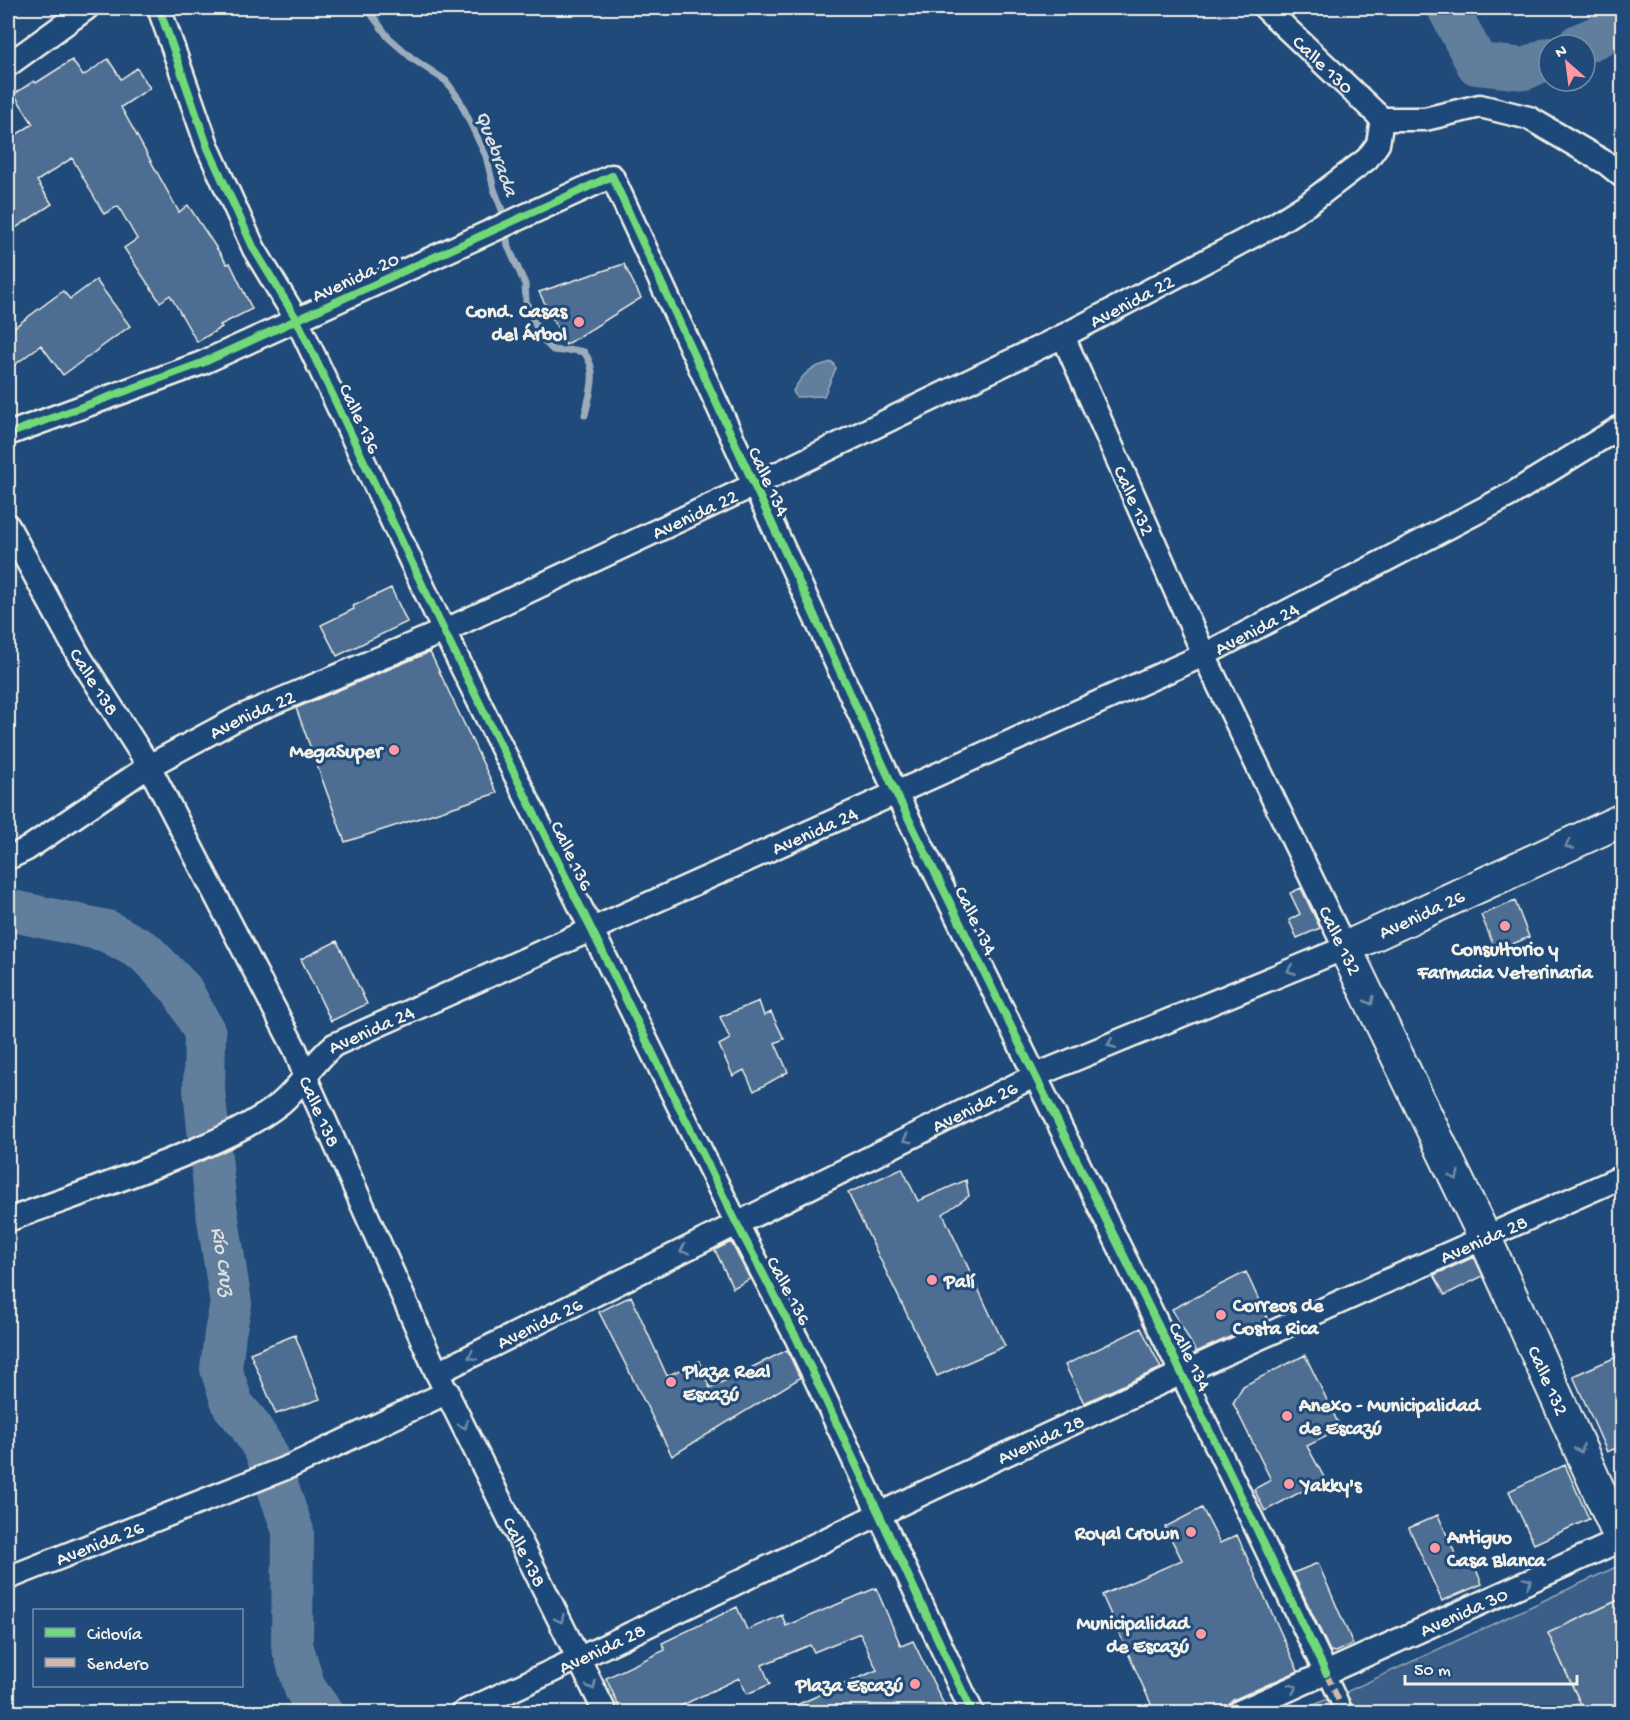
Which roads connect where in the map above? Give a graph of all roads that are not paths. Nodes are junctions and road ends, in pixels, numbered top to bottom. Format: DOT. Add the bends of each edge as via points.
graph roads {
  1 [pos="87,8"];
  2 [pos="159,8"];
  3 [pos="1265,8"];
  4 [pos="8,65"];
  5 [pos="1382,119"];
  6 [pos="612,176"];
  7 [pos="1623,176"];
  8 [pos="297,321"];
  9 [pos="1063,336"];
  10 [pos="1623,426"];
  11 [pos="8,434"];
  12 [pos="754,485"];
  13 [pos="8,526"];
  14 [pos="444,631"];
  15 [pos="1204,655"];
  16 [pos="149,766"];
  17 [pos="896,793"];
  18 [pos="1623,820"];
  19 [pos="8,858"];
  20 [pos="592,930"];
  21 [pos="1345,948"];
  22 [pos="305,1076"];
  23 [pos="1034,1076"];
  24 [pos="1623,1177"];
  25 [pos="8,1220"];
  26 [pos="736,1224"];
  27 [pos="1485,1238"];
  28 [pos="1181,1372"];
  29 [pos="443,1383"];
  30 [pos="878,1514"];
  31 [pos="1622,1541"];
  32 [pos="8,1578"];
  33 [pos="580,1659"];
  34 [pos="1326,1673"];
  35 [pos="464,1713"];
  36 [pos="605,1713"];
  37 [pos="972,1713"];
  38 [pos="1239,1713"];
  39 [pos="1344,1713"];
  1 -- 4 [label="street"];
  2 -- 8 [label="street, Calle 136" via="208,148 254,249"];
  3 -- 5 [label="street, Calle 130"];
  5 -- 7 [label="street" via="1425,119 1480,106 1529,118"];
  5 -- 9 [label="street, Avenida 22" via="1378,144 1367,159 1309,203"];
  6 -- 8 [label="street, Avenida 20"];
  6 -- 12 [label="street, Calle 134"];
  8 -- 11 [label="street, Avenida 20" via="202,363"];
  8 -- 14 [label="street, Calle 136"];
  9 -- 12 [label="street, Avenida 22"];
  9 -- 15 [label="street, Calle 132"];
  10 -- 15 [label="street, Avenida 24" via="1510,495"];
  12 -- 14 [label="street, Avenida 22"];
  12 -- 17 [label="street, Calle 134"];
  13 -- 16 [label="street, Calle 138" via="79,656"];
  14 -- 16 [label="street, Avenida 22" via="240,717"];
  14 -- 20 [label="street, Calle 136"];
  15 -- 17 [label="street, Avenida 24"];
  15 -- 21 [label="street, Calle 132"];
  16 -- 19 [label="street, Avenida 22"];
  16 -- 22 [label="street, Calle 138" via="296,1051"];
  17 -- 20 [label="street, Avenida 24"];
  17 -- 23 [label="street, Calle 134"];
  18 -- 21 [label="main road, Avenida 26, one-way"];
  20 -- 22 [label="street, Avenida 24" via="334,1046"];
  20 -- 26 [label="street, Calle 136"];
  21 -- 23 [label="street, Avenida 26, one-way"];
  21 -- 27 [label="main road, Calle 132, one-way"];
  22 -- 25 [label="street, Avenida 24" via="280,1103 226,1137 161,1165"];
  22 -- 29 [label="street, Calle 138"];
  23 -- 26 [label="street, Avenida 26, one-way"];
  23 -- 28 [label="street, Calle 134"];
  24 -- 27 [label="street, Avenida 28"];
  26 -- 29 [label="street, Avenida 26, one-way"];
  26 -- 30 [label="street, Calle 136" via="797,1339"];
  27 -- 28 [label="street, Avenida 28"];
  27 -- 31 [label="main road, Calle 132, one-way"];
  28 -- 30 [label="street, Avenida 28"];
  28 -- 34 [label="street, Calle 134"];
  29 -- 32 [label="street, Avenida 26" via="291,1466"];
  29 -- 33 [label="street, Calle 138, one-way"];
  30 -- 33 [label="street, Avenida 28"];
  30 -- 37 [label="street, Calle 136"];
  34 -- 31 [label="street, Avenida 30, one-way"];
  33 -- 35 [label="street, Avenida 28"];
  33 -- 36 [label="street, Calle 138, one-way"];
  38 -- 34 [label="street, Avenida 30, one-way"];
  34 -- 39 [label="street, Calle 134"];
}
